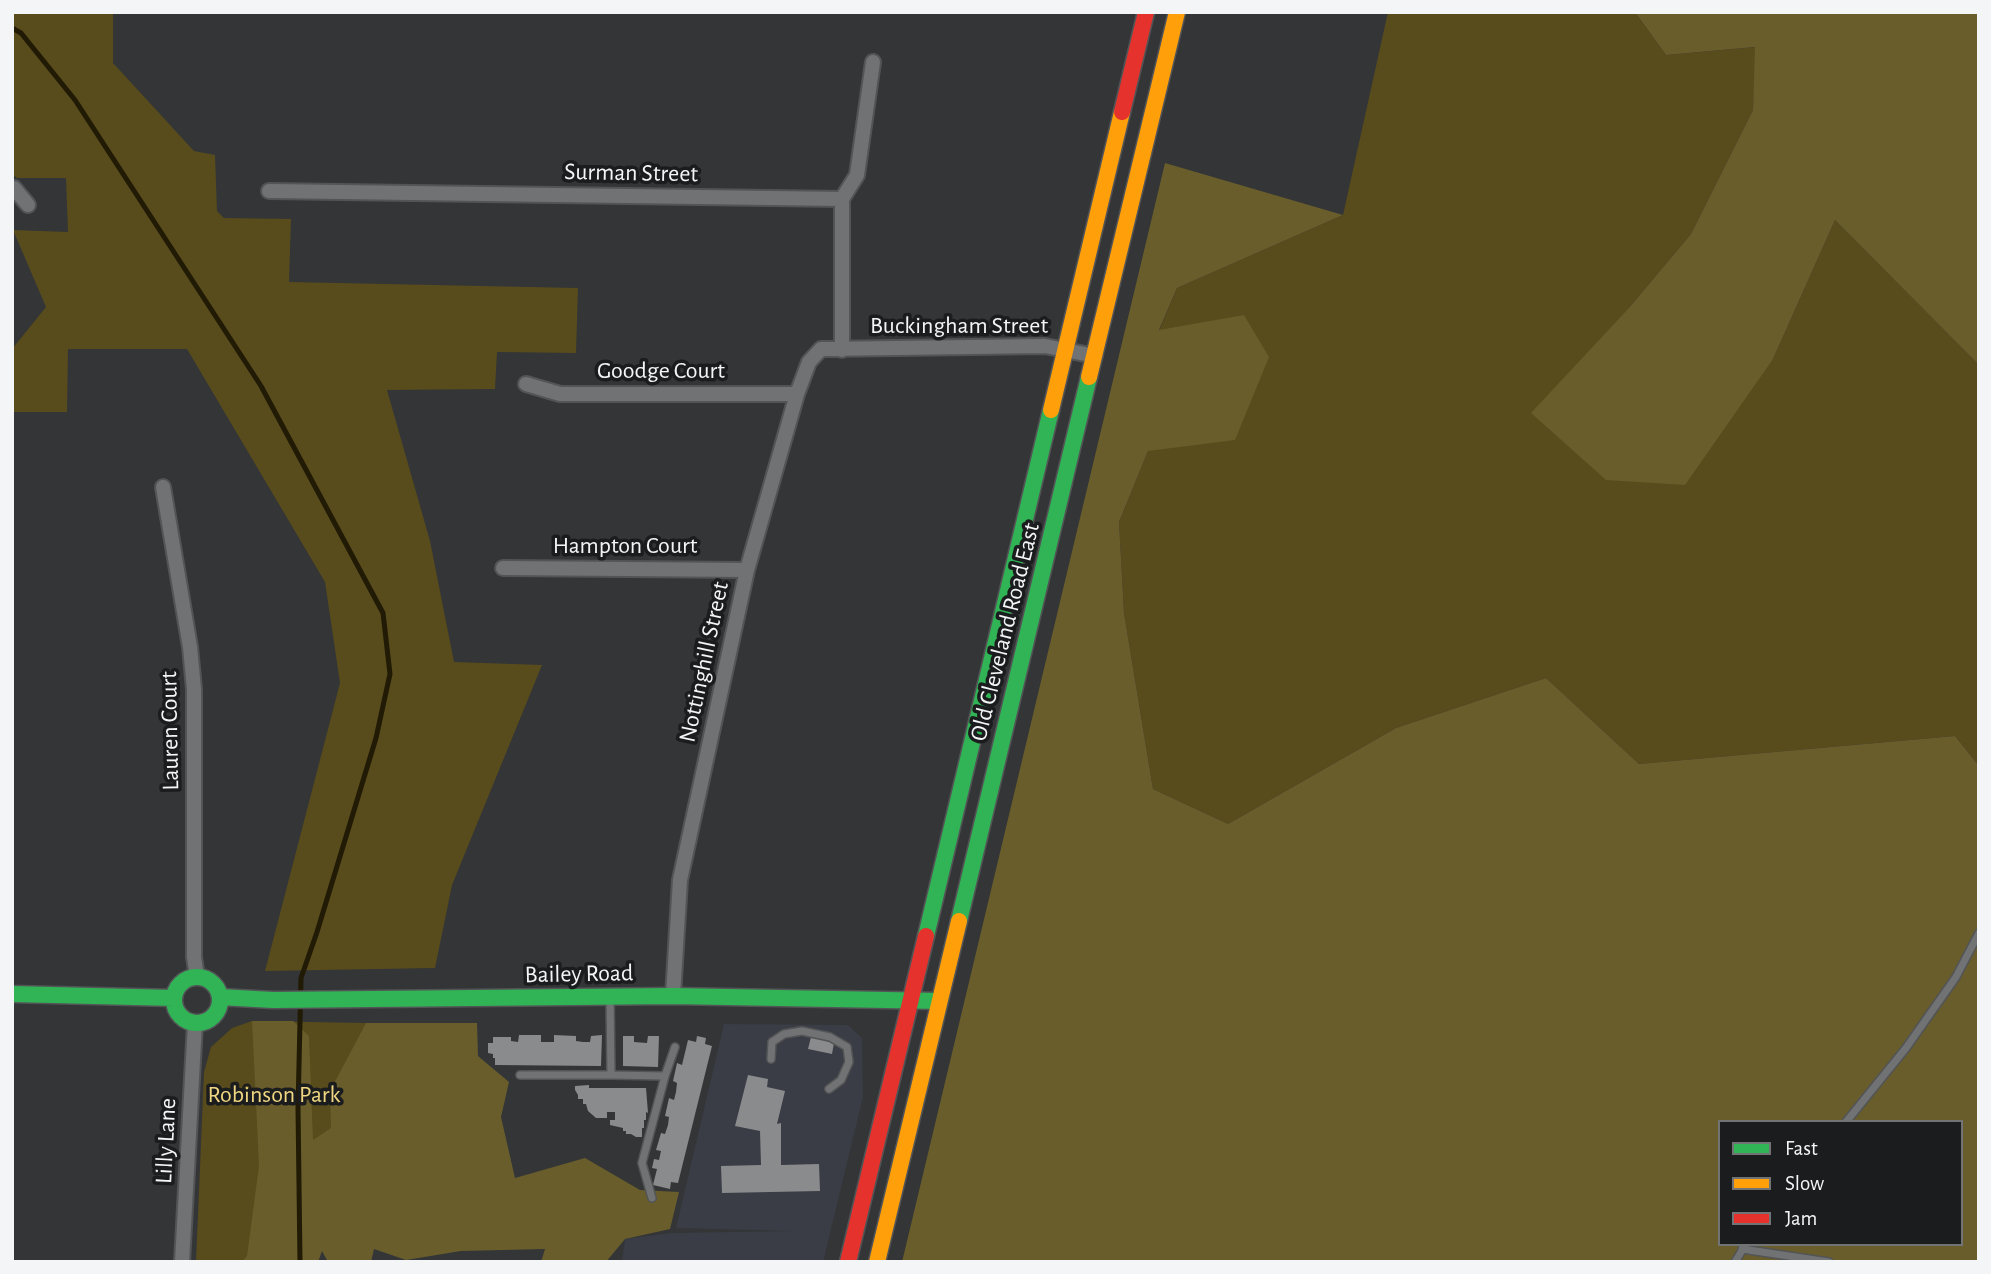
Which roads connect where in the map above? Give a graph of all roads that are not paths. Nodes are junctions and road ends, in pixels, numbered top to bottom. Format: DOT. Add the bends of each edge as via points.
graph roads {
  1 [pos="1146,12"];
  2 [pos="1177,12"];
  3 [pos="873,62"];
  4 [pos="12,188"];
  5 [pos="269,191"];
  6 [pos="842,199"];
  7 [pos="28,205"];
  8 [pos="821,349"];
  9 [pos="842,350"];
  10 [pos="1065,350"];
  11 [pos="1095,356"];
  12 [pos="526,384"];
  13 [pos="797,394"];
  14 [pos="163,487"];
  15 [pos="503,568"];
  16 [pos="747,570"];
  17 [pos="1979,933"];
  18 [pos="197,977"];
  19 [pos="12,994"];
  20 [pos="673,996"];
  21 [pos="220,997"];
  22 [pos="610,997"];
  23 [pos="174,998"];
  24 [pos="911,1000"];
  25 [pos="939,1001"];
  26 [pos="195,1023"];
  27 [pos="675,1047"];
  28 [pos="771,1059"];
  29 [pos="520,1075"];
  30 [pos="611,1075"];
  31 [pos="665,1076"];
  32 [pos="829,1089"];
  33 [pos="1848,1120"];
  34 [pos="652,1198"];
  35 [pos="1744,1247"];
  36 [pos="182,1262"];
  37 [pos="848,1262"];
  38 [pos="877,1262"];
  39 [pos="1735,1262"];
  40 [pos="1829,1262"];
  1 -- 10 [label="main road, Old Cleveland Road East"];
  2 -- 11 [label="main road, Old Cleveland Road East"];
  3 -- 6 [label="street" via="857,175"];
  4 -- 7 [label="street"];
  5 -- 6 [label="street, Surman Street"];
  6 -- 9 [label="street"];
  8 -- 9 [label="street, Buckingham Street"];
  8 -- 13 [label="street, Nottinghill Street" via="809,362"];
  9 -- 10 [label="street, Buckingham Street" via="1045,346"];
  10 -- 11 [label="street, Buckingham Street"];
  10 -- 24 [label="main road, Old Cleveland Road East"];
  11 -- 25 [label="main road, Old Cleveland Road East"];
  12 -- 13 [label="street, Goodge Court" via="560,394"];
  13 -- 16 [label="street, Nottinghill Street"];
  14 -- 18 [label="street, Lauren Court" via="194,689"];
  15 -- 16 [label="street, Hampton Court"];
  16 -- 20 [label="street, Nottinghill Street" via="680,880"];
  17 -- 33 [label="lane" via="1956,977"];
  18 -- 21 [label="main road" via="214,985"];
  18 -- 23 [label="main road" via="178,986"];
  19 -- 23 [label="main road"];
  20 -- 22 [label="main road, Bailey Road"];
  20 -- 24 [label="main road, Bailey Road"];
  21 -- 22 [label="main road, Bailey Road"];
  21 -- 26 [label="main road" via="214,1016"];
  22 -- 30 [label="lane"];
  23 -- 26 [label="main road" via="181,1018"];
  24 -- 25 [label="main road, Bailey Road"];
  24 -- 37 [label="main road, Old Cleveland Road East"];
  25 -- 38 [label="main road, Old Cleveland Road East"];
  26 -- 36 [label="street, Lilly Lane"];
  27 -- 31 [label="lane"];
  28 -- 32 [label="lane" via="772,1042 784,1034 802,1031 830,1037 847,1047 849,1062 841,1080"];
  29 -- 30 [label="lane"];
  30 -- 31 [label="lane"];
  31 -- 34 [label="lane" via="642,1163"];
  35 -- 39 [label="lane"];
  35 -- 40 [label="lane"];
}
